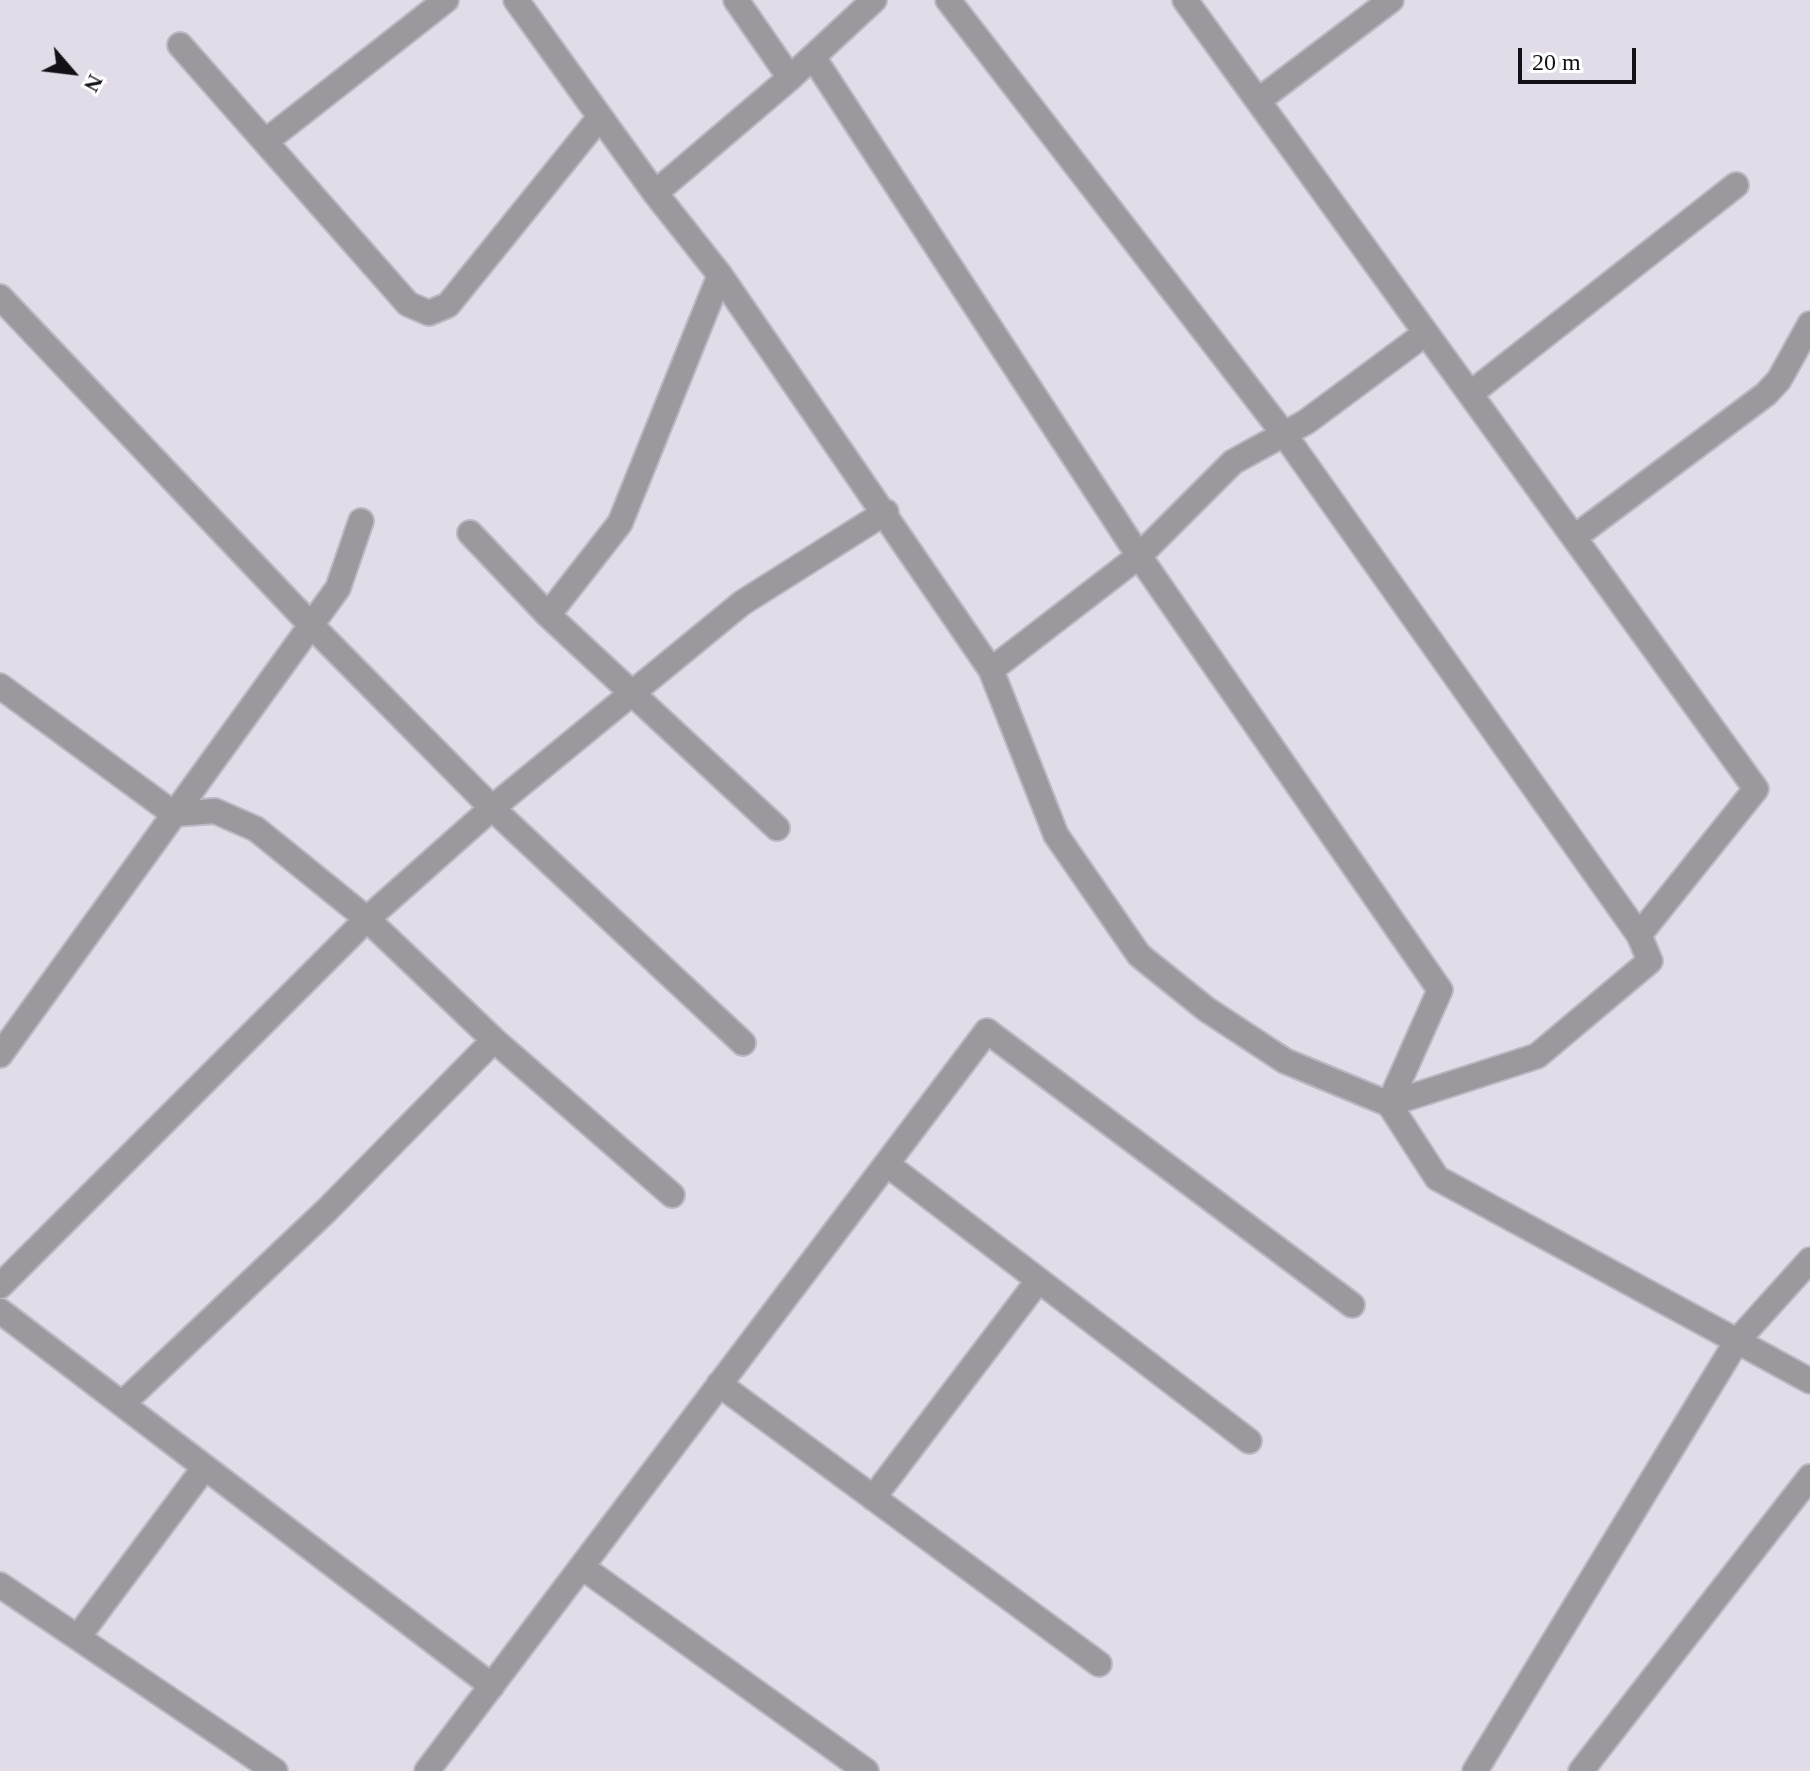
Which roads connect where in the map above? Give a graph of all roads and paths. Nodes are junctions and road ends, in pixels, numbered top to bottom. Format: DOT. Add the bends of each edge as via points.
graph roads {
  1 [pos="446,0"];
  2 [pos="516,0"];
  3 [pos="736,0"];
  4 [pos="874,0"];
  5 [pos="948,0"];
  6 [pos="1185,0"];
  7 [pos="1391,0"];
  8 [pos="180,45"];
  9 [pos="813,57"];
  10 [pos="790,78"];
  11 [pos="1259,100"];
  12 [pos="600,117"];
  13 [pos="266,141"];
  14 [pos="1736,185"];
  15 [pos="655,193"];
  16 [pos="720,275"];
  17 [pos="0,297"];
  18 [pos="1810,324"];
  19 [pos="1426,333"];
  20 [pos="1470,394"];
  21 [pos="1284,434"];
  22 [pos="886,512"];
  23 [pos="361,521"];
  24 [pos="470,533"];
  25 [pos="1576,536"];
  26 [pos="1139,556"];
  27 [pos="548,615"];
  28 [pos="311,625"];
  29 [pos="991,670"];
  30 [pos="0,686"];
  31 [pos="630,693"];
  32 [pos="492,808"];
  33 [pos="174,814"];
  34 [pos="777,828"];
  35 [pos="367,919"];
  36 [pos="1639,935"];
  37 [pos="494,1040"];
  38 [pos="743,1043"];
  39 [pos="0,1055"];
  40 [pos="1389,1104"];
  41 [pos="888,1165"];
  42 [pos="672,1195"];
  43 [pos="1810,1260"];
  44 [pos="1038,1281"];
  45 [pos="0,1286"];
  46 [pos="1352,1305"];
  47 [pos="0,1311"];
  48 [pos="1737,1341"];
  49 [pos="1810,1381"];
  50 [pos="719,1384"];
  51 [pos="122,1404"];
  52 [pos="1249,1441"];
  53 [pos="205,1467"];
  54 [pos="1810,1477"];
  55 [pos="873,1498"];
  56 [pos="582,1567"];
  57 [pos="0,1585"];
  58 [pos="78,1637"];
  59 [pos="1099,1664"];
  60 [pos="492,1686"];
  61 [pos="275,1771"];
  62 [pos="427,1771"];
  63 [pos="866,1771"];
  64 [pos="1475,1771"];
  65 [pos="1581,1771"];
  1 -- 13 [label="street"];
  2 -- 12 [label="street"];
  3 -- 10 [label="street"];
  4 -- 9 [label="street"];
  5 -- 21 [label="street"];
  6 -- 11 [label="street"];
  7 -- 11 [label="street"];
  8 -- 13 [label="street"];
  9 -- 10 [label="street"];
  9 -- 26 [label="street"];
  10 -- 15 [label="street"];
  11 -- 19 [label="street"];
  12 -- 13 [label="street" via="448,305 429,313 408,304"];
  12 -- 15 [label="street"];
  14 -- 20 [label="street"];
  15 -- 16 [label="street"];
  16 -- 22 [label="street"];
  16 -- 27 [label="street" via="620,523"];
  17 -- 28 [label="street"];
  18 -- 25 [label="street" via="1766,394"];
  19 -- 20 [label="street"];
  19 -- 21 [label="street"];
  20 -- 25 [label="street"];
  21 -- 26 [label="street" via="1233,462"];
  21 -- 36 [label="street"];
  22 -- 29 [label="street"];
  22 -- 31 [label="street" via="742,603"];
  23 -- 28 [label="street" via="338,588"];
  24 -- 27 [label="street"];
  25 -- 36 [label="street" via="1756,789"];
  26 -- 29 [label="street"];
  26 -- 40 [label="street" via="1440,990"];
  27 -- 31 [label="street"];
  28 -- 32 [label="street"];
  28 -- 33 [label="street"];
  29 -- 40 [label="street" via="1056,835 1139,955 1206,1009 1285,1061"];
  30 -- 33 [label="street"];
  31 -- 32 [label="street"];
  31 -- 34 [label="street"];
  32 -- 35 [label="street"];
  32 -- 38 [label="street"];
  33 -- 35 [label="street" via="215,811 256,829"];
  33 -- 39 [label="street"];
  35 -- 37 [label="street"];
  35 -- 45 [label="street"];
  36 -- 40 [label="street" via="1650,961 1537,1056"];
  37 -- 42 [label="street"];
  37 -- 51 [label="street" via="327,1210"];
  40 -- 48 [label="street" via="1437,1178"];
  41 -- 44 [label="street"];
  41 -- 46 [label="street" via="987,1031"];
  41 -- 50 [label="street"];
  43 -- 48 [label="street"];
  44 -- 52 [label="street"];
  44 -- 55 [label="street"];
  47 -- 51 [label="street"];
  48 -- 49 [label="street"];
  48 -- 64 [label="street"];
  50 -- 55 [label="street"];
  50 -- 56 [label="street"];
  51 -- 53 [label="street"];
  53 -- 58 [label="street"];
  53 -- 60 [label="street"];
  54 -- 65 [label="street"];
  55 -- 59 [label="street"];
  56 -- 60 [label="street"];
  56 -- 63 [label="street"];
  57 -- 58 [label="street"];
  58 -- 61 [label="street"];
  60 -- 62 [label="street"];
}
